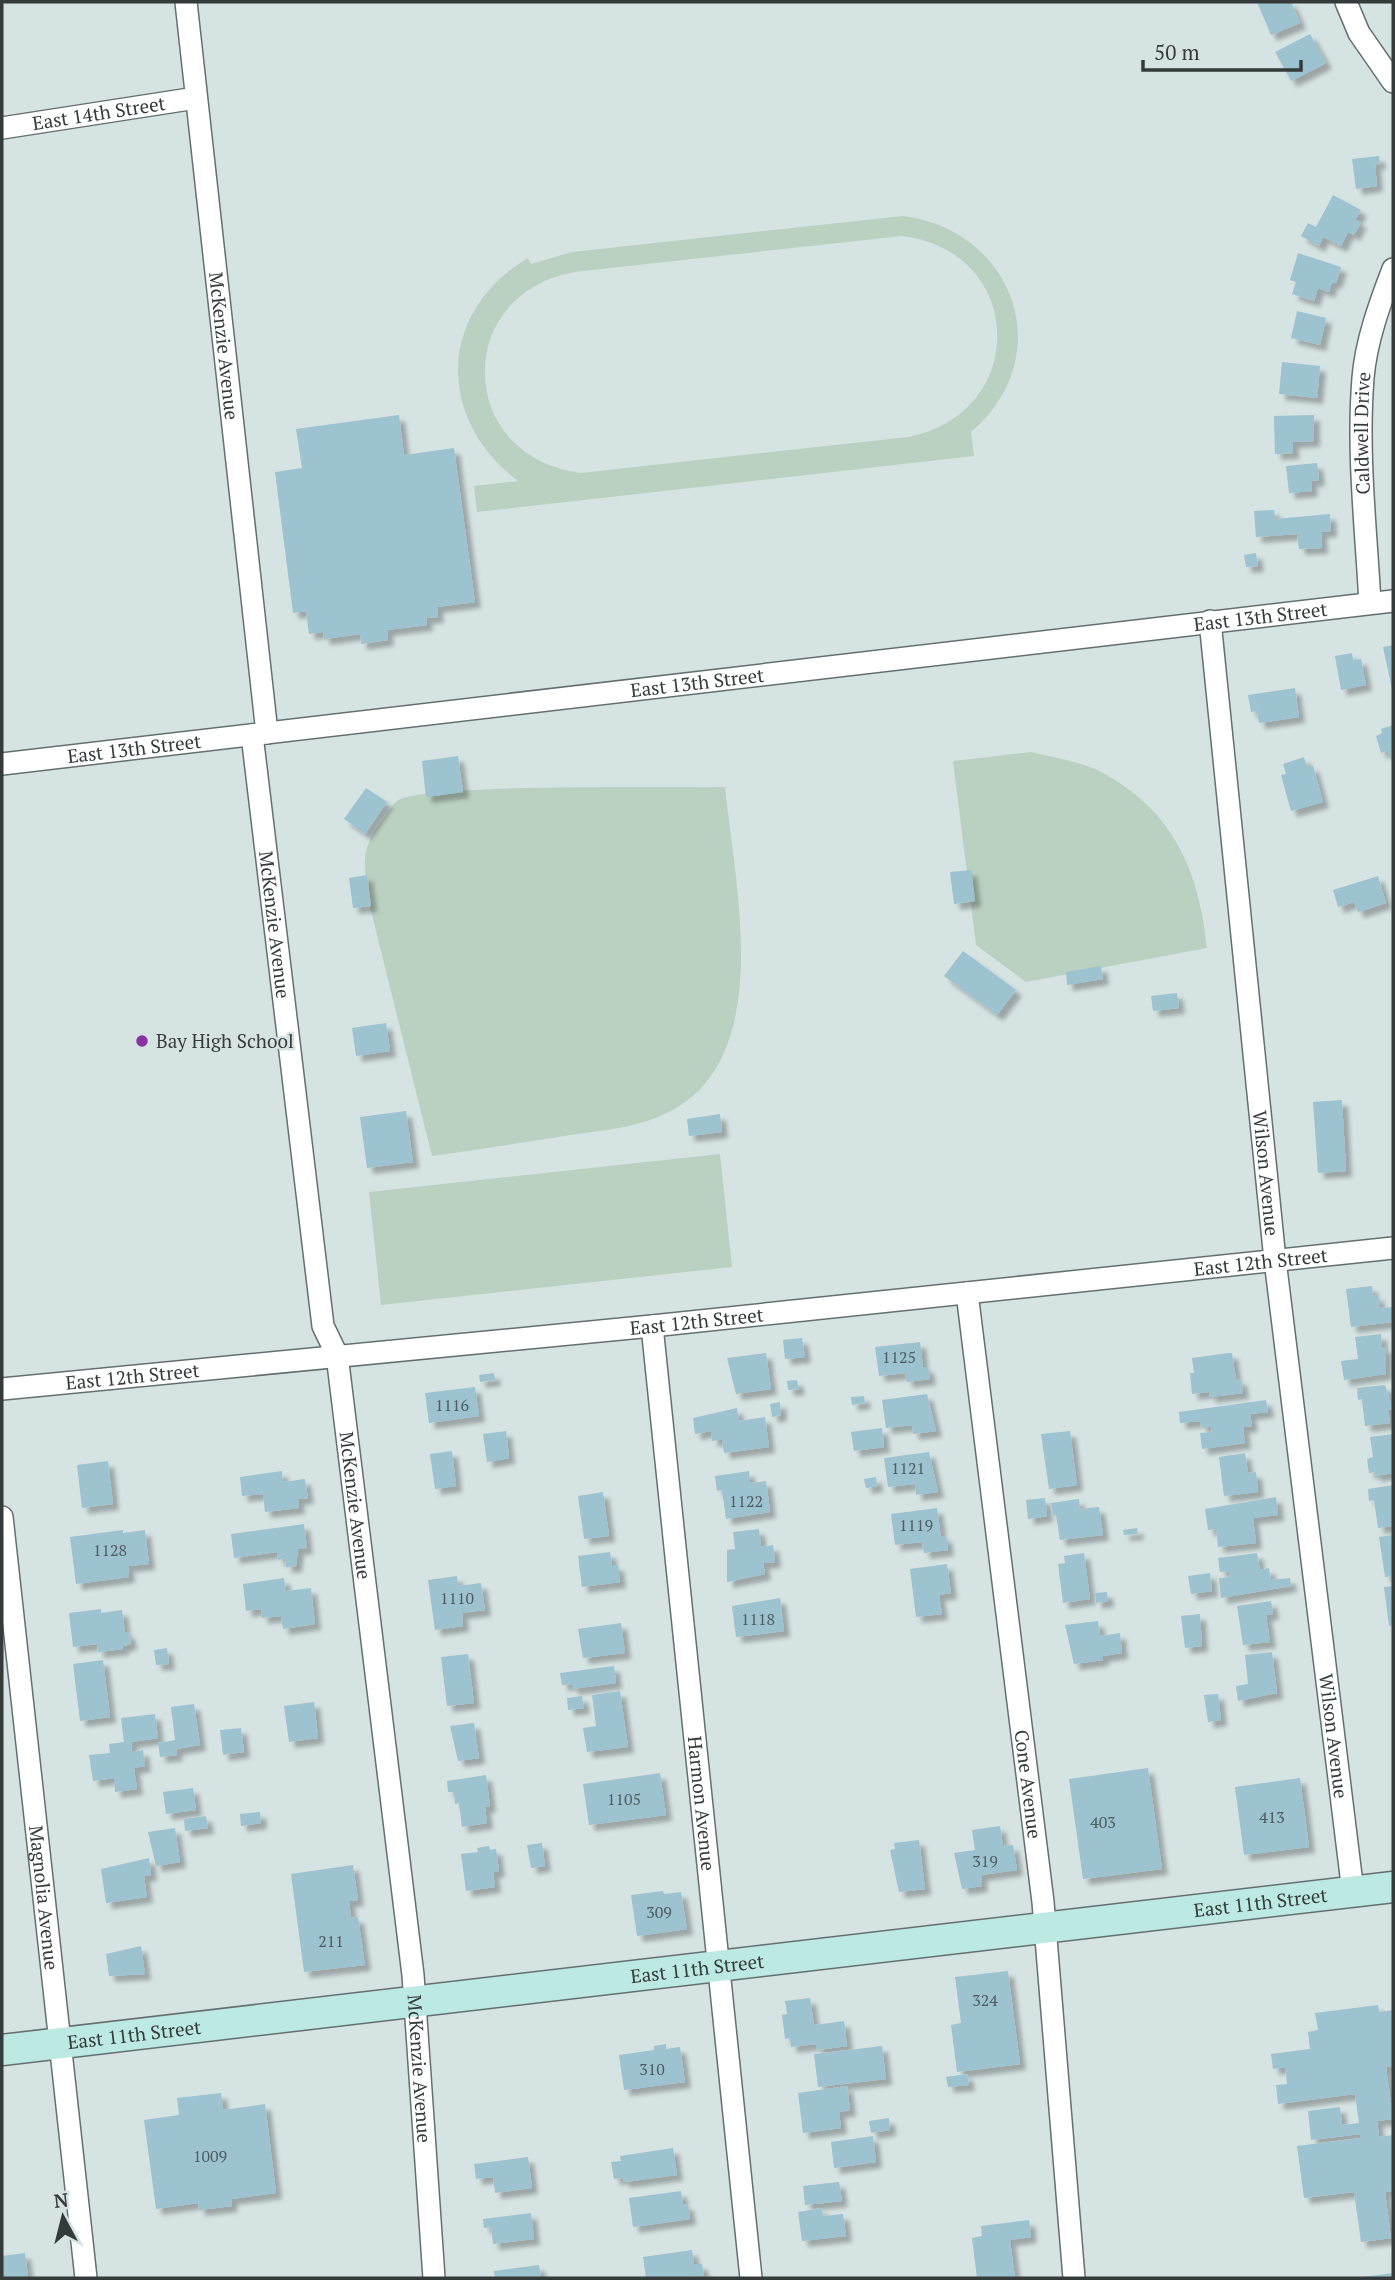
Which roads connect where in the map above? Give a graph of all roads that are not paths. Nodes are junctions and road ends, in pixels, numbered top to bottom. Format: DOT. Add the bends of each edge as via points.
graph roads {
  1 [pos="186,2"];
  2 [pos="1346,2"];
  3 [pos="1393,82"];
  4 [pos="196,98"];
  5 [pos="2,128"];
  6 [pos="1393,269"];
  7 [pos="1393,601"];
  8 [pos="1370,603"];
  9 [pos="1210,621"];
  10 [pos="260,734"];
  11 [pos="2,764"];
  12 [pos="1393,1248"];
  13 [pos="1275,1260"];
  14 [pos="967,1293"];
  15 [pos="652,1326"];
  16 [pos="337,1355"];
  17 [pos="2,1390"];
  18 [pos="2,1517"];
  19 [pos="1393,1887"];
  20 [pos="1353,1892"];
  21 [pos="1045,1928"];
  22 [pos="718,1966"];
  23 [pos="414,2001"];
  24 [pos="62,2043"];
  25 [pos="2,2050"];
  26 [pos="86,2278"];
  27 [pos="434,2278"];
  28 [pos="751,2278"];
  29 [pos="1074,2278"];
  1 -- 4 [label="street, McKenzie Avenue"];
  2 -- 3 [label="street" via="1359,33"];
  4 -- 5 [label="street, East 14th Street"];
  4 -- 10 [label="street, McKenzie Avenue"];
  6 -- 8 [label="street, Caldwell Drive" via="1379,305 1363,375 1361,444"];
  7 -- 8 [label="street, East 13th Street"];
  8 -- 9 [label="street, East 13th Street"];
  9 -- 10 [label="street, East 13th Street"];
  9 -- 13 [label="street, Wilson Avenue"];
  10 -- 11 [label="street, East 13th Street"];
  10 -- 16 [label="street, McKenzie Avenue" via="323,1326"];
  12 -- 13 [label="street, East 12th Street"];
  13 -- 14 [label="street, East 12th Street"];
  13 -- 20 [label="street, Wilson Avenue"];
  14 -- 15 [label="street, East 12th Street"];
  14 -- 21 [label="street, Cone Avenue"];
  15 -- 16 [label="street, East 12th Street"];
  15 -- 22 [label="street, Harmon Avenue"];
  16 -- 17 [label="street, East 12th Street"];
  16 -- 23 [label="street, McKenzie Avenue"];
  18 -- 24 [label="street, Magnolia Avenue"];
  19 -- 20 [label="main road, East 11th Street"];
  20 -- 21 [label="main road, East 11th Street"];
  21 -- 22 [label="main road, East 11th Street"];
  21 -- 29 [label="street, Cone Avenue"];
  22 -- 23 [label="main road, East 11th Street"];
  22 -- 28 [label="street, Harmon Avenue"];
  23 -- 24 [label="main road, East 11th Street"];
  23 -- 27 [label="street, McKenzie Avenue"];
  24 -- 25 [label="main road, East 11th Street"];
  24 -- 26 [label="street, Magnolia Avenue"];
}
